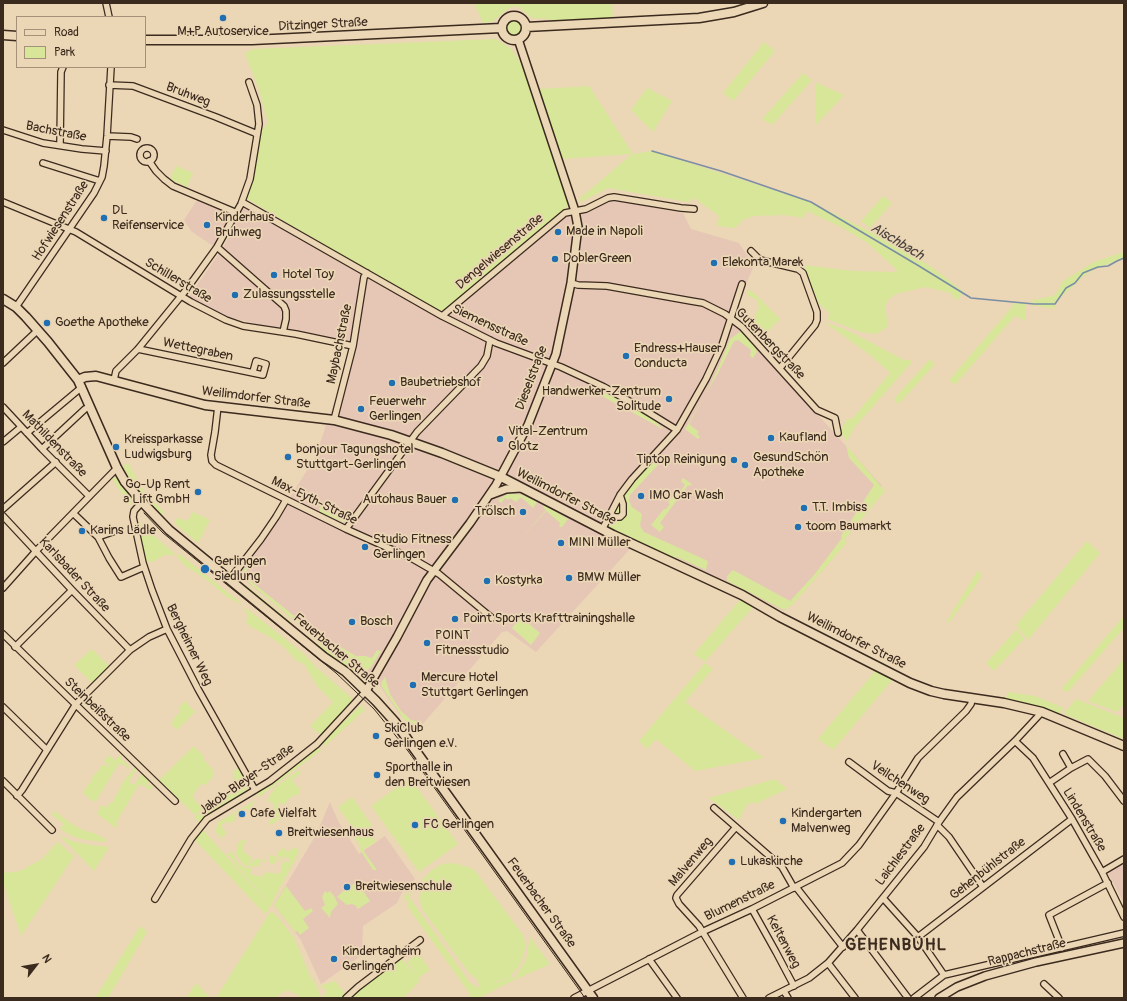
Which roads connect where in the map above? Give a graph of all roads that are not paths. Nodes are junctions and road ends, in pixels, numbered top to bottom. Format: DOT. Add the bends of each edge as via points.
graph roads {
  1 [pos="106,3"];
  2 [pos="763,3"];
  3 [pos="109,16"];
  4 [pos="501,28"];
  5 [pos="526,28"];
  6 [pos="3,35"];
  7 [pos="16,36"];
  8 [pos="146,40"];
  9 [pos="518,40"];
  10 [pos="63,68"];
  11 [pos="110,68"];
  12 [pos="249,82"];
  13 [pos="109,85"];
  14 [pos="3,130"];
  15 [pos="257,135"];
  16 [pos="107,136"];
  17 [pos="137,139"];
  18 [pos="60,146"];
  19 [pos="106,151"];
  20 [pos="149,161"];
  21 [pos="43,163"];
  22 [pos="100,181"];
  23 [pos="3,202"];
  24 [pos="242,202"];
  25 [pos="694,209"];
  26 [pos="575,211"];
  27 [pos="237,213"];
  28 [pos="70,229"];
  29 [pos="217,247"];
  30 [pos="751,251"];
  31 [pos="367,273"];
  32 [pos="571,283"];
  33 [pos="742,284"];
  34 [pos="182,296"];
  35 [pos="3,299"];
  36 [pos="16,307"];
  37 [pos="442,316"];
  38 [pos="731,318"];
  39 [pos="38,330"];
  40 [pos="284,332"];
  41 [pos="490,340"];
  42 [pos="353,346"];
  43 [pos="138,349"];
  44 [pos="3,363"];
  45 [pos="552,364"];
  46 [pos="780,368"];
  47 [pos="253,372"];
  48 [pos="78,380"];
  49 [pos="114,380"];
  50 [pos="82,387"];
  51 [pos="218,406"];
  52 [pos="3,407"];
  53 [pos="90,407"];
  54 [pos="334,420"];
  55 [pos="21,427"];
  56 [pos="677,430"];
  57 [pos="27,433"];
  58 [pos="838,433"];
  59 [pos="3,442"];
  60 [pos="411,442"];
  61 [pos="42,449"];
  62 [pos="56,462"];
  63 [pos="117,468"];
  64 [pos="501,477"];
  65 [pos="521,488"];
  66 [pos="490,495"];
  67 [pos="620,495"];
  68 [pos="89,496"];
  69 [pos="286,500"];
  70 [pos="142,502"];
  71 [pos="3,509"];
  72 [pos="73,514"];
  73 [pos="609,514"];
  74 [pos="3,516"];
  75 [pos="346,529"];
  76 [pos="118,530"];
  77 [pos="602,530"];
  78 [pos="98,537"];
  79 [pos="36,551"];
  80 [pos="144,567"];
  81 [pos="433,571"];
  82 [pos="230,579"];
  83 [pos="3,588"];
  84 [pos="72,590"];
  85 [pos="492,618"];
  86 [pos="167,629"];
  87 [pos="3,634"];
  88 [pos="16,647"];
  89 [pos="130,650"];
  90 [pos="366,691"];
  91 [pos="972,698"];
  92 [pos="76,704"];
  93 [pos="3,707"];
  94 [pos="1042,712"];
  95 [pos="1015,741"];
  96 [pos="1124,746"];
  97 [pos="47,750"];
  98 [pos="1063,754"];
  99 [pos="849,762"];
  100 [pos="1071,768"];
  101 [pos="3,781"];
  102 [pos="1049,783"];
  103 [pos="255,790"];
  104 [pos="896,793"];
  105 [pos="17,796"];
  106 [pos="175,801"];
  107 [pos="1124,801"];
  108 [pos="714,808"];
  109 [pos="1072,819"];
  110 [pos="938,823"];
  111 [pos="736,827"];
  112 [pos="52,830"];
  113 [pos="1124,859"];
  114 [pos="1102,872"];
  115 [pos="1108,883"];
  116 [pos="795,887"];
  117 [pos="984,887"];
  118 [pos="882,898"];
  119 [pos="155,899"];
  120 [pos="752,909"];
  121 [pos="1124,917"];
  122 [pos="858,930"];
  123 [pos="702,932"];
  124 [pos="1124,933"];
  125 [pos="918,937"];
  126 [pos="420,940"];
  127 [pos="1124,943"];
  128 [pos="843,947"];
  129 [pos="1062,948"];
  130 [pos="649,959"];
  131 [pos="828,963"];
  132 [pos="944,975"];
  133 [pos="1044,984"];
  134 [pos="794,986"];
  135 [pos="588,990"];
  136 [pos="784,991"];
  137 [pos="346,998"];
  138 [pos="575,998"];
  139 [pos="593,998"];
  140 [pos="677,998"];
  141 [pos="743,998"];
  142 [pos="769,998"];
  143 [pos="788,998"];
  144 [pos="855,998"];
  145 [pos="908,998"];
  146 [pos="914,998"];
  147 [pos="939,998"];
  148 [pos="1059,998"];
  1 -- 3 [label="street"];
  2 -- 5 [label="main road" via="734,12 699,18"];
  4 -- 5 [label="main road" via="506,18 513,15 524,20"];
  4 -- 8 [label="main road, Ditzinger Straße" via="252,40"];
  4 -- 9 [label="main road" via="507,38"];
  5 -- 9 [label="main road" via="524,35"];
  6 -- 7 [label="main road"];
  9 -- 26 [label="street, Dieselstraße"];
  10 -- 18 [label="street"];
  11 -- 13 [label="street, Hofwiesenstraße"];
  12 -- 15 [label="street" via="258,112"];
  13 -- 15 [label="street, Bruhweg" via="133,86"];
  13 -- 16 [label="street, Hofwiesenstraße"];
  14 -- 18 [label="street, Bachstraße"];
  15 -- 24 [label="street" via="250,179"];
  16 -- 17 [label="street"];
  16 -- 19 [label="street, Hofwiesenstraße"];
  18 -- 19 [label="street, Bachstraße"];
  19 -- 22 [label="street, Hofwiesenstraße"];
  20 -- 27 [label="street" via="173,186"];
  21 -- 22 [label="street"];
  22 -- 28 [label="street, Hofwiesenstraße"];
  23 -- 28 [label="street, Schillerstraße"];
  24 -- 27 [label="street"];
  24 -- 31 [label="street, Siemensstraße"];
  25 -- 26 [label="street" via="614,197"];
  26 -- 32 [label="street, Dieselstraße" via="578,227"];
  26 -- 37 [label="street, Dengelwiesenstraße" via="560,216"];
  27 -- 29 [label="street"];
  28 -- 34 [label="street, Schillerstraße"];
  28 -- 36 [label="street, Hofwiesenstraße"];
  29 -- 34 [label="street"];
  29 -- 40 [label="street" via="284,306"];
  30 -- 46 [label="street" via="760,260 798,269 803,273 817,312 816,325"];
  31 -- 37 [label="street, Siemensstraße"];
  31 -- 42 [label="street, Maybachstraße" via="364,277"];
  32 -- 38 [label="street, Gutenbergstraße" via="620,288 697,302"];
  32 -- 45 [label="street, Dieselstraße"];
  33 -- 38 [label="street"];
  34 -- 40 [label="street, Schillerstraße" via="211,314 243,326"];
  34 -- 43 [label="street"];
  35 -- 36 [label="main road"];
  36 -- 39 [label="main road"];
  37 -- 41 [label="street, Siemensstraße"];
  38 -- 46 [label="street, Gutenbergstraße"];
  38 -- 56 [label="street" via="706,379"];
  39 -- 44 [label="street"];
  39 -- 48 [label="main road"];
  40 -- 42 [label="street, Schillerstraße"];
  41 -- 45 [label="street, Siemensstraße"];
  41 -- 60 [label="street" via="487,356 481,366 417,432"];
  42 -- 54 [label="street, Maybachstraße"];
  43 -- 47 [label="street, Wettegraben"];
  43 -- 49 [label="street" via="116,371"];
  45 -- 56 [label="street, Siemensstraße" via="621,396"];
  45 -- 64 [label="street, Dieselstraße" via="528,425"];
  46 -- 58 [label="street, Gutenbergstraße" via="817,410 835,418"];
  48 -- 49 [label="main road, Weilimdorfer Straße" via="96,376"];
  48 -- 50 [label="main road, Feuerbacher Straße"];
  49 -- 51 [label="main road, Weilimdorfer Straße" via="205,405"];
  50 -- 53 [label="main road, Feuerbacher Straße"];
  50 -- 57 [label="street"];
  51 -- 54 [label="main road, Weilimdorfer Straße"];
  51 -- 69 [label="street, Max-Eyth-Straße" via="212,461 216,466"];
  52 -- 55 [label="street, Mathildenstraße"];
  53 -- 61 [label="street"];
  53 -- 63 [label="main road, Feuerbacher Straße"];
  54 -- 60 [label="main road, Weilimdorfer Straße"];
  55 -- 57 [label="street, Mathildenstraße"];
  55 -- 59 [label="street"];
  56 -- 67 [label="street"];
  57 -- 61 [label="street, Mathildenstraße"];
  60 -- 64 [label="main road, Weilimdorfer Straße"];
  60 -- 75 [label="street"];
  61 -- 62 [label="street, Mathildenstraße"];
  62 -- 68 [label="street, Mathildenstraße"];
  62 -- 71 [label="street"];
  63 -- 68 [label="street"];
  63 -- 70 [label="main road, Feuerbacher Straße"];
  64 -- 65 [label="main road, Weilimdorfer Straße"];
  64 -- 66 [label="street, Dieselstraße"];
  65 -- 66 [label="street"];
  65 -- 77 [label="main road, Weilimdorfer Straße"];
  66 -- 81 [label="street, Dieselstraße"];
  67 -- 73 [label="street"];
  67 -- 73 [label="street" via="623,514 616,517"];
  68 -- 72 [label="street"];
  69 -- 75 [label="street, Max-Eyth-Straße"];
  69 -- 82 [label="street" via="261,539"];
  70 -- 80 [label="street, Bergheimer Weg" via="133,514"];
  70 -- 82 [label="main road, Feuerbacher Straße" via="169,530"];
  72 -- 78 [label="street"];
  72 -- 79 [label="street"];
  73 -- 77 [label="street"];
  74 -- 79 [label="street, Karlsbader Straße"];
  75 -- 81 [label="street, Max-Eyth-Straße" via="413,559"];
  76 -- 78 [label="street"];
  77 -- 91 [label="main road, Weilimdorfer Straße" via="742,595 910,683 931,691"];
  78 -- 80 [label="street" via="121,577"];
  79 -- 83 [label="street"];
  79 -- 84 [label="street, Karlsbader Straße"];
  80 -- 86 [label="street, Bergheimer Weg"];
  81 -- 85 [label="street, Max-Eyth-Straße"];
  81 -- 90 [label="street, Dieselstraße"];
  82 -- 90 [label="main road, Feuerbacher Straße"];
  84 -- 88 [label="street"];
  84 -- 89 [label="street, Karlsbader Straße"];
  86 -- 89 [label="street"];
  86 -- 103 [label="street, Bergheimer Weg"];
  87 -- 88 [label="street, Steinbeißstraße"];
  88 -- 92 [label="street, Steinbeißstraße"];
  89 -- 92 [label="street"];
  90 -- 103 [label="street, Jakob-Bleyer-Straße" via="318,744"];
  90 -- 135 [label="main road, Feuerbacher Straße" via="395,722"];
  91 -- 94 [label="main road, Weilimdorfer Straße"];
  91 -- 104 [label="street, Blumenstraße" via="966,711 918,758"];
  92 -- 97 [label="street"];
  92 -- 106 [label="street, Steinbeißstraße"];
  93 -- 97 [label="street"];
  94 -- 95 [label="street, Laichlestraße"];
  94 -- 96 [label="main road, Weilimdorfer Straße"];
  95 -- 102 [label="street, Lindenstraße" via="1033,758"];
  95 -- 110 [label="street, Laichlestraße" via="957,797"];
  97 -- 105 [label="street"];
  98 -- 100 [label="street"];
  99 -- 104 [label="street, Veilchenweg"];
  100 -- 102 [label="street"];
  100 -- 107 [label="street" via="1088,759"];
  101 -- 105 [label="street"];
  102 -- 109 [label="street, Lindenstraße"];
  103 -- 119 [label="street, Jakob-Bleyer-Straße" via="207,819"];
  104 -- 110 [label="street, Veilchenweg"];
  104 -- 116 [label="street, Blumenstraße" via="851,855 842,863"];
  105 -- 112 [label="street"];
  108 -- 111 [label="street"];
  109 -- 114 [label="street, Lindenstraße"];
  109 -- 117 [label="street, Gehenbühlstraße"];
  110 -- 117 [label="street, Veilchenweg"];
  110 -- 118 [label="street, Laichlestraße" via="924,847"];
  111 -- 116 [label="street" via="782,867"];
  111 -- 123 [label="street, Malvenweg" via="676,898"];
  113 -- 114 [label="street"];
  114 -- 115 [label="street, Lindenstraße"];
  115 -- 121 [label="street, Lindenstraße"];
  115 -- 129 [label="street" via="1049,915"];
  116 -- 120 [label="street, Blumenstraße"];
  116 -- 128 [label="street"];
  117 -- 125 [label="street, Gehenbühlstraße"];
  118 -- 122 [label="street, Laichlestraße"];
  118 -- 125 [label="street"];
  120 -- 123 [label="street, Blumenstraße"];
  120 -- 134 [label="street, Keltenweg"];
  122 -- 128 [label="street, Laichlestraße"];
  122 -- 145 [label="street"];
  123 -- 130 [label="street, Blumenstraße"];
  123 -- 141 [label="street"];
  124 -- 129 [label="street"];
  125 -- 132 [label="street"];
  126 -- 137 [label="street"];
  127 -- 147 [label="street, Rappachstraße" via="985,976 957,987"];
  128 -- 131 [label="street, Laichlestraße"];
  129 -- 132 [label="street"];
  130 -- 135 [label="street, Blumenstraße"];
  130 -- 140 [label="street"];
  131 -- 134 [label="street, Laichlestraße"];
  131 -- 144 [label="street"];
  132 -- 146 [label="street"];
  133 -- 148 [label="street"];
  134 -- 136 [label="street, Laichlestraße"];
  135 -- 138 [label="street, Blumenstraße"];
  135 -- 139 [label="main road, Feuerbacher Straße"];
  136 -- 142 [label="street, Laichlestraße"];
  136 -- 143 [label="street"];
}
